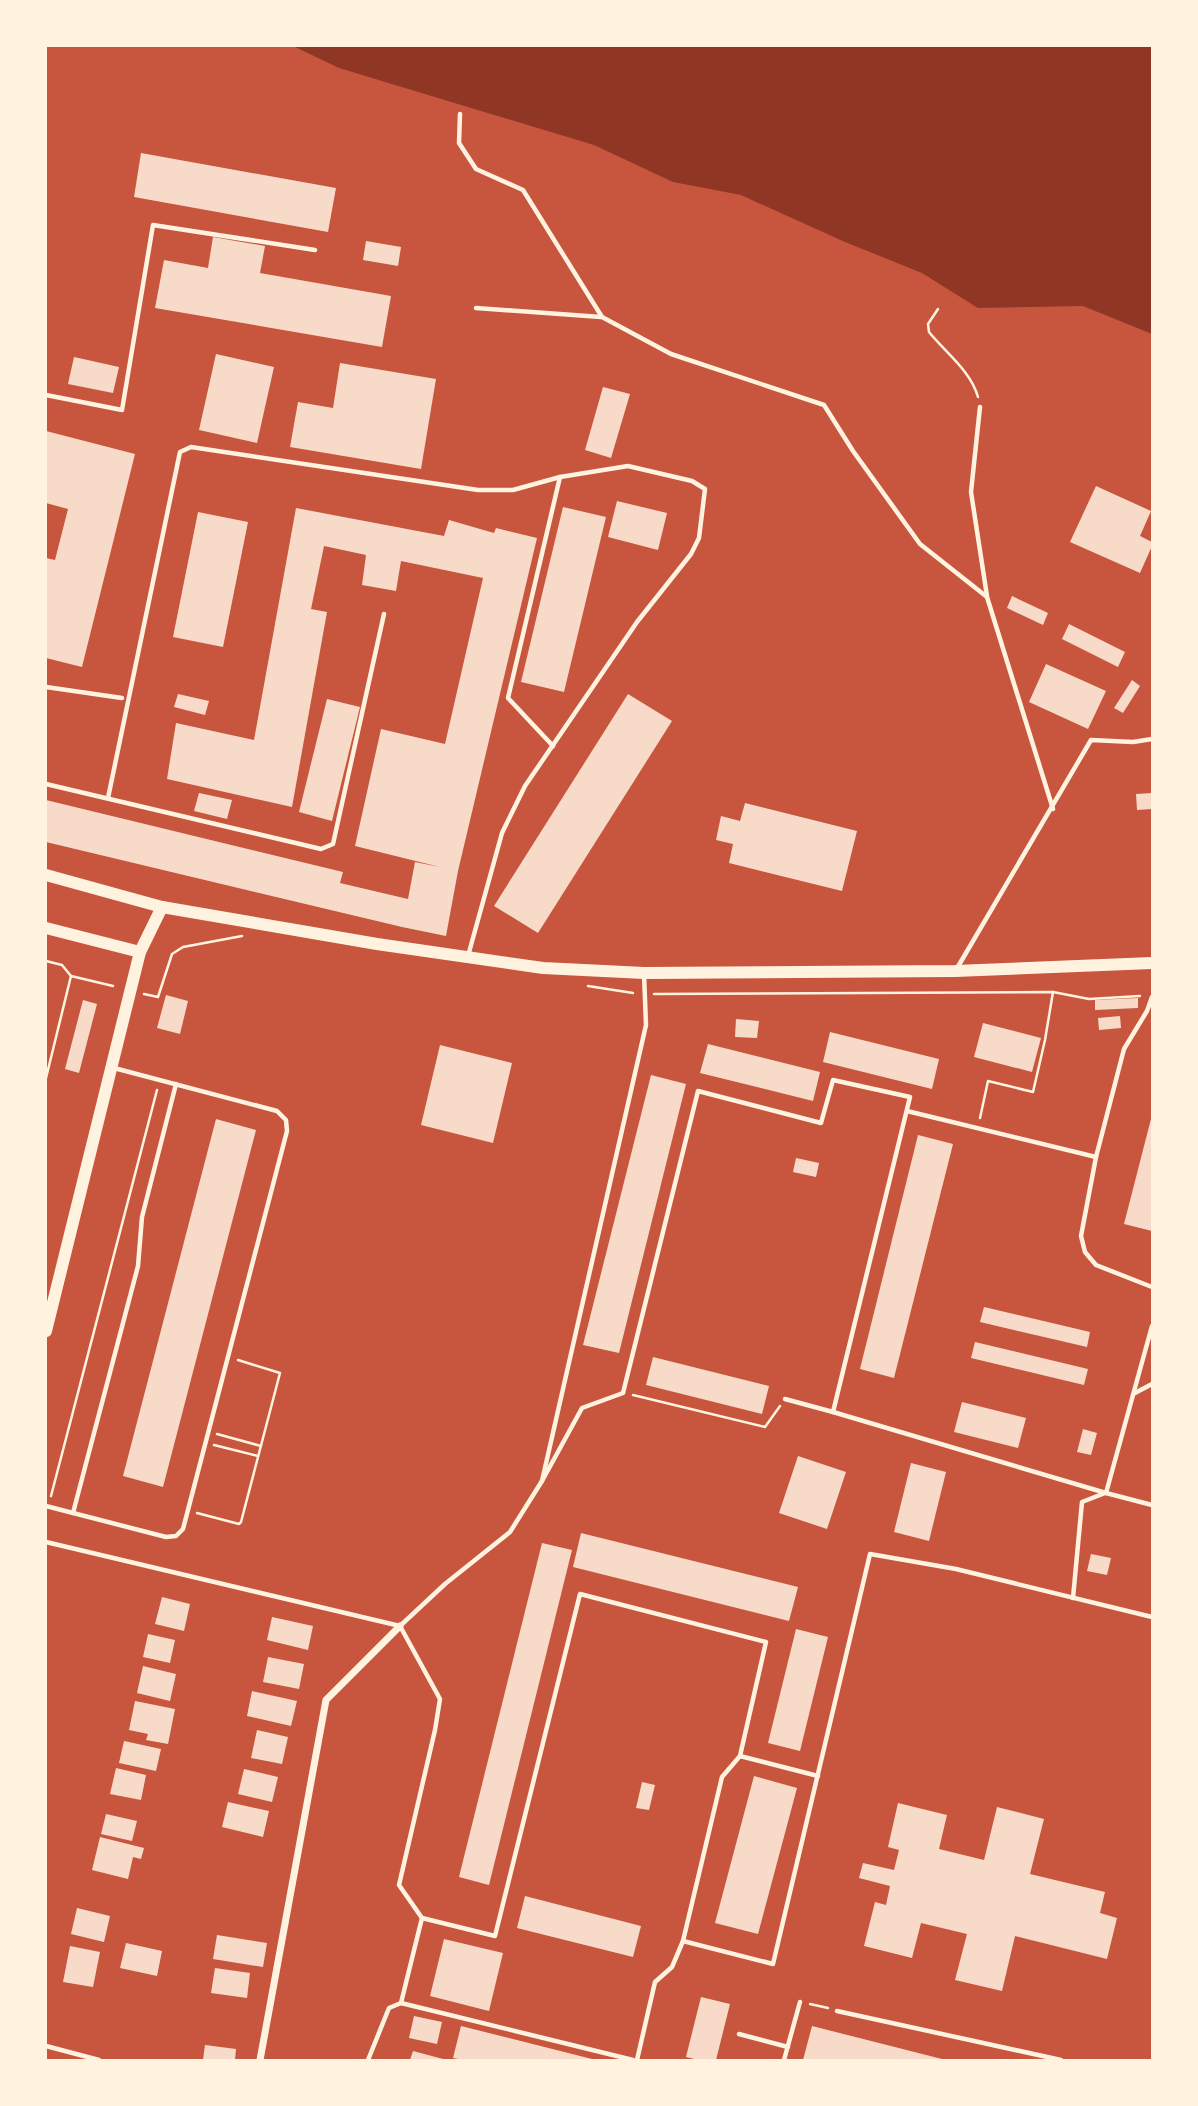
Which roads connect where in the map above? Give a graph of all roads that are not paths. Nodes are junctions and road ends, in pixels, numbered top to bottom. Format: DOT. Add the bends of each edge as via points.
graph roads {
  1 [pos="460,114"];
  2 [pos="315,250"];
  3 [pos="477,308"];
  4 [pos="602,317"];
  5 [pos="46,395"];
  6 [pos="980,407"];
  7 [pos="560,477"];
  8 [pos="987,597"];
  9 [pos="384,614"];
  10 [pos="46,687"];
  11 [pos="122,698"];
  12 [pos="1153,739"];
  13 [pos="552,746"];
  14 [pos="46,784"];
  15 [pos="108,798"];
  16 [pos="1053,809"];
  17 [pos="46,875"];
  18 [pos="162,907"];
  19 [pos="46,928"];
  20 [pos="140,952"];
  21 [pos="468,957"];
  22 [pos="1153,963"];
  23 [pos="956,971"];
  24 [pos="644,973"];
  25 [pos="1153,996"];
  26 [pos="111,1067"];
  27 [pos="176,1084"];
  28 [pos="906,1111"];
  29 [pos="1096,1157"];
  30 [pos="1153,1287"];
  31 [pos="1153,1326"];
  32 [pos="46,1331"];
  33 [pos="1153,1384"];
  34 [pos="1134,1393"];
  35 [pos="785,1399"];
  36 [pos="834,1412"];
  37 [pos="542,1481"];
  38 [pos="1106,1493"];
  39 [pos="1153,1505"];
  40 [pos="47,1506"];
  41 [pos="73,1513"];
  42 [pos="46,1542"];
  43 [pos="1073,1598"];
  44 [pos="1153,1617"];
  45 [pos="400,1626"];
  46 [pos="740,1756"];
  47 [pos="818,1776"];
  48 [pos="422,1918"];
  49 [pos="683,1941"];
  50 [pos="800,2002"];
  51 [pos="401,2003"];
  52 [pos="837,2011"];
  53 [pos="739,2034"];
  54 [pos="46,2046"];
  55 [pos="788,2047"];
  56 [pos="99,2060"];
  57 [pos="260,2060"];
  58 [pos="368,2060"];
  59 [pos="635,2060"];
  60 [pos="784,2060"];
  61 [pos="1061,2060"];
  1 -- 4 [label="lane" via="459,143 476,169 523,190"];
  2 -- 5 [label="lane" via="153,225 122,410"];
  3 -- 4 [label="lane"];
  4 -- 8 [label="lane" via="671,354 824,405 920,544"];
  6 -- 8 [label="lane" via="971,492"];
  7 -- 13 [label="lane" via="508,698"];
  7 -- 13 [label="lane" via="628,466 692,481 705,489 699,538 691,554 637,622"];
  7 -- 15 [label="lane" via="513,490 478,490 191,447 180,452"];
  8 -- 16 [label="lane"];
  9 -- 15 [label="lane" via="332,844 321,849"];
  10 -- 11 [label="lane"];
  12 -- 16 [label="lane" via="1091,740"];
  13 -- 21 [label="lane" via="502,833"];
  14 -- 15 [label="lane"];
  16 -- 23 [label="lane"];
  17 -- 18 [label="street"];
  18 -- 20 [label="street"];
  18 -- 21 [label="street"];
  19 -- 20 [label="street"];
  20 -- 26 [label="street"];
  21 -- 24 [label="street" via="542,968"];
  22 -- 23 [label="street"];
  23 -- 24 [label="street"];
  24 -- 37 [label="lane" via="646,1025"];
  25 -- 29 [label="lane" via="1124,1049"];
  26 -- 27 [label="lane"];
  26 -- 32 [label="street"];
  27 -- 41 [label="lane" via="142,1217 138,1266"];
  27 -- 41 [label="lane" via="277,1111 287,1125 180,1532 166,1537"];
  28 -- 29 [label="lane"];
  28 -- 36 [label="lane"];
  28 -- 37 [label="lane" via="910,1097 833,1080 821,1123 698,1091 623,1393 582,1408"];
  29 -- 30 [label="lane" via="1081,1236 1085,1252 1096,1265"];
  31 -- 34 [label="lane"];
  33 -- 34 [label="lane"];
  34 -- 38 [label="lane"];
  35 -- 36 [label="lane"];
  36 -- 38 [label="lane"];
  37 -- 45 [label="lane" via="510,1532"];
  38 -- 39 [label="lane"];
  38 -- 43 [label="lane" via="1082,1502"];
  40 -- 41 [label="lane"];
  42 -- 45 [label="lane"];
  43 -- 44 [label="lane"];
  43 -- 47 [label="lane" via="870,1553"];
  45 -- 48 [label="lane" via="440,1699 400,1885"];
  45 -- 57 [label="street" via="326,1700"];
  46 -- 47 [label="lane"];
  46 -- 48 [label="lane" via="766,1642 580,1594 495,1936"];
  46 -- 49 [label="lane" via="722,1777"];
  47 -- 49 [label="lane" via="773,1965"];
  48 -- 51 [label="lane"];
  49 -- 59 [label="lane" via="672,1967 655,1982"];
  50 -- 55 [label="lane"];
  51 -- 58 [label="lane" via="389,2008"];
  51 -- 59 [label="lane"];
  52 -- 61 [label="lane"];
  53 -- 55 [label="lane"];
  54 -- 56 [label="lane"];
  55 -- 60 [label="lane"];
}
